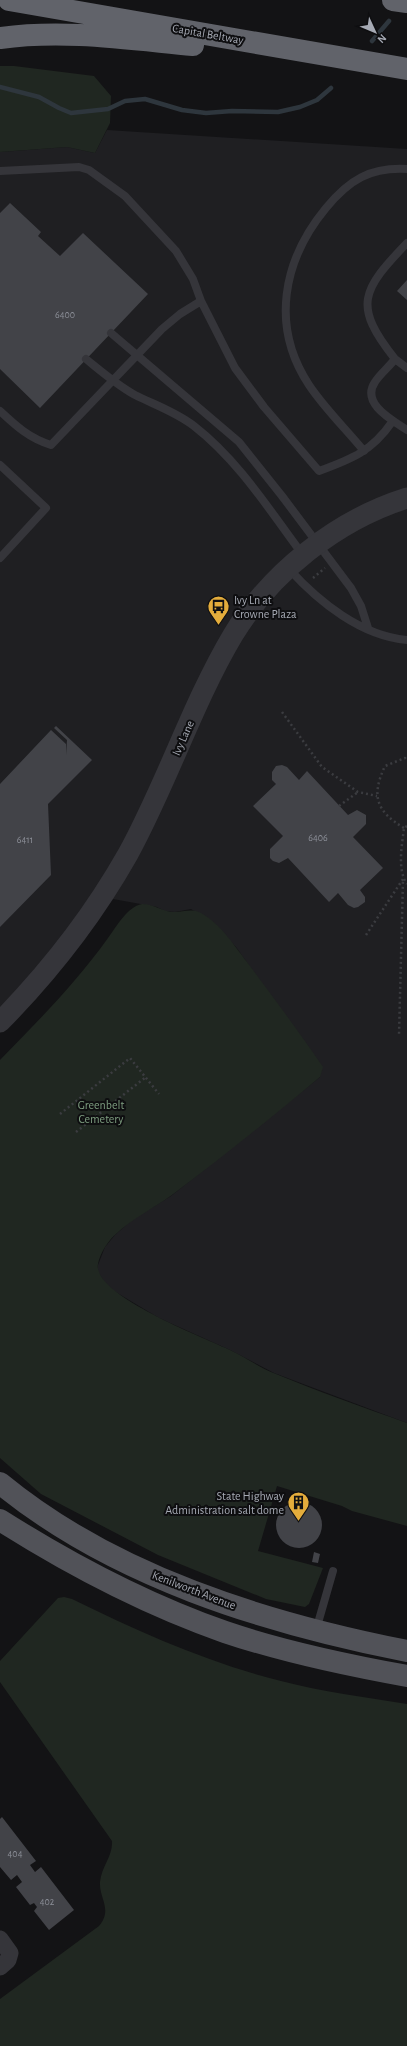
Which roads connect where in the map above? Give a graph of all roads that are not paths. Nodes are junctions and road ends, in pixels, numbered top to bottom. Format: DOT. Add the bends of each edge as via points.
graph roads {
  1 [pos="9,0"];
  2 [pos="393,0"];
  3 [pos="407,2"];
  4 [pos="0,38"];
  5 [pos="353,60"];
  6 [pos="407,69"];
  7 [pos="407,169"];
  8 [pos="0,171"];
  9 [pos="407,243"];
  10 [pos="201,301"];
  11 [pos="111,333"];
  12 [pos="138,356"];
  13 [pos="86,359"];
  14 [pos="395,359"];
  15 [pos="407,368"];
  16 [pos="113,381"];
  17 [pos="0,411"];
  18 [pos="392,422"];
  19 [pos="407,430"];
  20 [pos="364,450"];
  21 [pos="0,465"];
  22 [pos="407,498"];
  23 [pos="303,556"];
  24 [pos="0,558"];
  25 [pos="368,628"];
  26 [pos="407,640"];
  27 [pos="0,1022"];
  28 [pos="0,1483"];
  29 [pos="0,1520"];
  30 [pos="333,1571"];
  31 [pos="316,1631"];
  32 [pos="407,1651"];
  33 [pos="407,1676"];
  34 [pos="0,1939"];
  35 [pos="0,1967"];
  1 -- 5 [label="highway, Capital Beltway"];
  2 -- 3 [label="highway"];
  4 -- 5 [label="highway" via="76,34"];
  5 -- 6 [label="highway, Capital Beltway"];
  7 -- 20 [label="lane" via="390,168 370,173 336,197 312,225 302,242 292,264 286,289 287,323 301,371 319,398"];
  8 -- 10 [label="lane" via="67,166 89,170 125,196 171,245 192,279"];
  9 -- 14 [label="lane" via="378,275 368,293 369,318 375,332"];
  10 -- 12 [label="lane" via="180,314"];
  10 -- 20 [label="lane" via="248,388 319,471"];
  11 -- 12 [label="lane"];
  12 -- 16 [label="lane"];
  12 -- 23 [label="lane" via="239,442 282,496"];
  13 -- 16 [label="lane"];
  14 -- 15 [label="lane"];
  14 -- 18 [label="lane" via="374,383 372,393 378,408"];
  16 -- 17 [label="lane" via="51,445 37,441 22,432"];
  16 -- 23 [label="lane" via="182,418 204,434 260,496"];
  18 -- 19 [label="lane"];
  18 -- 20 [label="lane" via="374,445"];
  21 -- 24 [label="lane" via="46,508"];
  22 -- 23 [label="street, Ivy Lane" via="379,508"];
  23 -- 25 [label="lane" via="351,588 361,606"];
  23 -- 25 [label="lane" via="328,606 342,616"];
  23 -- 27 [label="street, Ivy Lane" via="258,600 223,653 128,853 98,902 58,959"];
  25 -- 26 [label="lane" via="384,636"];
  28 -- 31 [label="main road, Kenilworth Avenue" via="78,1536 138,1568 212,1599"];
  29 -- 33 [label="main road" via="99,1578 194,1620 256,1642"];
  30 -- 31 [label="lane"];
  31 -- 32 [label="main road, Kenilworth Avenue"];
  34 -- 35 [label="street" via="10,1954 8,1960"];
}
